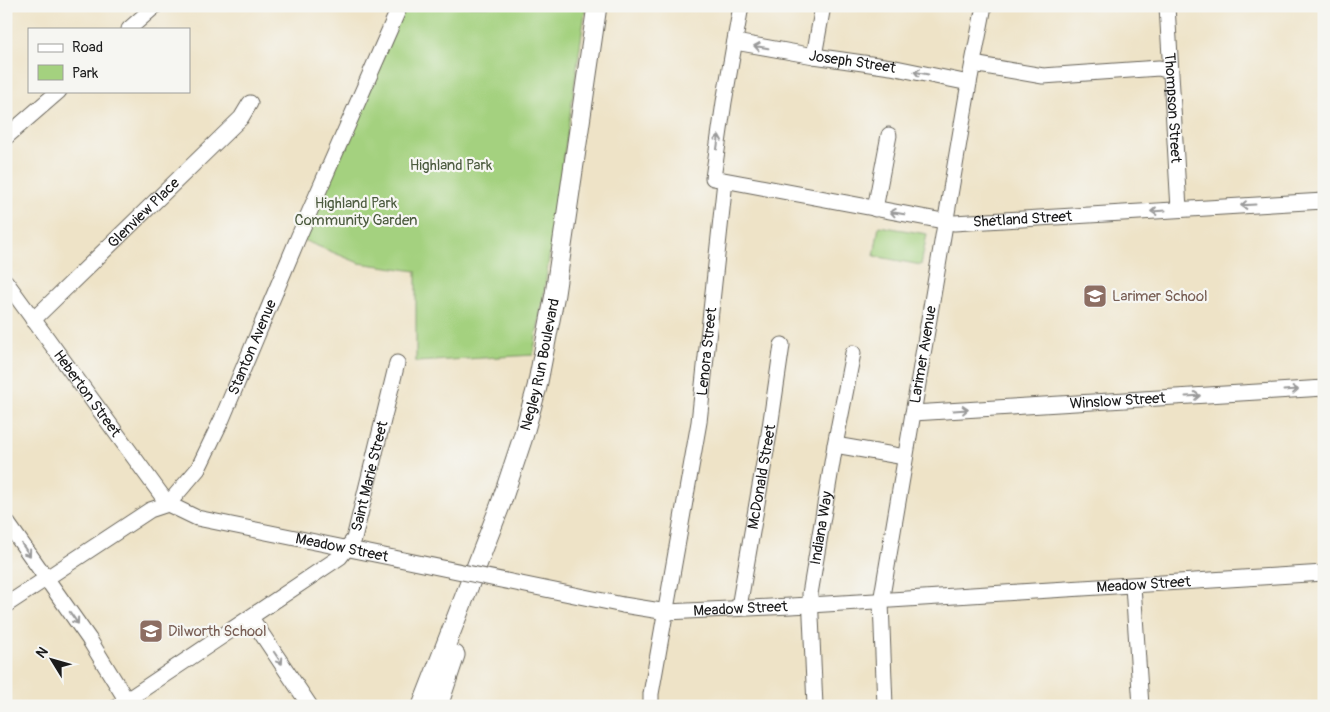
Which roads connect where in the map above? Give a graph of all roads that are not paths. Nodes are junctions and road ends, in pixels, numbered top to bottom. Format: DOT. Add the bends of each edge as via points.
graph roads {
  1 [pos="155,6"];
  2 [pos="400,6"];
  3 [pos="597,6"];
  4 [pos="607,6"];
  5 [pos="741,6"];
  6 [pos="822,6"];
  7 [pos="984,6"];
  8 [pos="1167,6"];
  9 [pos="130,28"];
  10 [pos="734,42"];
  11 [pos="814,56"];
  12 [pos="973,64"];
  13 [pos="1170,71"];
  14 [pos="969,83"];
  15 [pos="57,92"];
  16 [pos="250,103"];
  17 [pos="889,135"];
  18 [pos="6,137"];
  19 [pos="725,181"];
  20 [pos="1324,200"];
  21 [pos="875,209"];
  22 [pos="1179,209"];
  23 [pos="946,221"];
  24 [pos="6,282"];
  25 [pos="34,320"];
  26 [pos="782,345"];
  27 [pos="853,353"];
  28 [pos="397,363"];
  29 [pos="1324,388"];
  30 [pos="913,413"];
  31 [pos="835,445"];
  32 [pos="906,458"];
  33 [pos="168,504"];
  34 [pos="6,521"];
  35 [pos="346,548"];
  36 [pos="1324,572"];
  37 [pos="46,578"];
  38 [pos="1133,586"];
  39 [pos="881,602"];
  40 [pos="6,605"];
  41 [pos="810,605"];
  42 [pos="739,607"];
  43 [pos="667,612"];
  44 [pos="251,618"];
  45 [pos="125,704"];
  46 [pos="310,706"];
  47 [pos="422,706"];
  48 [pos="438,706"];
  49 [pos="651,706"];
  50 [pos="815,706"];
  51 [pos="885,706"];
  52 [pos="1141,706"];
  1 -- 9 [label="street"];
  2 -- 33 [label="street, Stanton Avenue" via="222,418 198,469"];
  3 -- 47 [label="main road, Negley Run Boulevard" via="555,294 537,387 500,506"];
  4 -- 48 [label="main road, Negley Run Boulevard" via="565,296 547,390 516,494"];
  5 -- 10 [label="street"];
  6 -- 11 [label="street"];
  7 -- 12 [label="street, Larimer Avenue"];
  8 -- 13 [label="street, Thompson Street"];
  11 -- 10 [label="street, Joseph Street, one-way"];
  19 -- 10 [label="street, one-way" via="713,178"];
  14 -- 11 [label="street, Joseph Street, one-way"];
  12 -- 13 [label="street" via="1043,76 1159,68"];
  12 -- 14 [label="street, Larimer Avenue"];
  13 -- 22 [label="street, Thompson Street"];
  14 -- 23 [label="street, Larimer Avenue"];
  15 -- 18 [label="street"];
  16 -- 25 [label="street, Glenview Place" via="241,118"];
  17 -- 21 [label="street"];
  19 -- 21 [label="street, Shetland Street"];
  19 -- 43 [label="street, Lenora Street" via="699,422"];
  20 -- 22 [label="street, Shetland Street, one-way"];
  23 -- 21 [label="street, Shetland Street, one-way"];
  22 -- 23 [label="street, Shetland Street, one-way" via="1017,220"];
  23 -- 30 [label="street, Larimer Avenue"];
  24 -- 25 [label="street, Heberton Street"];
  25 -- 33 [label="street, Heberton Street"];
  26 -- 42 [label="street, McDonald Street"];
  27 -- 31 [label="street, Indiana Way"];
  28 -- 35 [label="street, Saint Marie Street" via="354,539"];
  30 -- 29 [label="street, Winslow Street, one-way"];
  30 -- 32 [label="street, Larimer Avenue"];
  31 -- 32 [label="street"];
  31 -- 41 [label="street, Indiana Way"];
  32 -- 39 [label="street, Larimer Avenue"];
  33 -- 35 [label="street, Meadow Street" via="197,518"];
  33 -- 37 [label="street, Stanton Avenue" via="150,510"];
  34 -- 37 [label="street, one-way"];
  35 -- 43 [label="street, Meadow Street, bridge"];
  35 -- 44 [label="street, Saint Marie Street" via="340,557"];
  36 -- 38 [label="street, Meadow Street"];
  37 -- 40 [label="street, Stanton Avenue"];
  37 -- 45 [label="street, one-way" via="88,639"];
  38 -- 39 [label="street, Meadow Street"];
  38 -- 52 [label="street"];
  39 -- 41 [label="street, Meadow Street"];
  39 -- 51 [label="street, Larimer Avenue"];
  41 -- 42 [label="street, Meadow Street"];
  41 -- 50 [label="street, Indiana Way"];
  42 -- 43 [label="street, Meadow Street"];
  43 -- 49 [label="street, Lenora Street"];
  44 -- 45 [label="street, Saint Marie Street"];
  44 -- 46 [label="street, one-way"];
}
